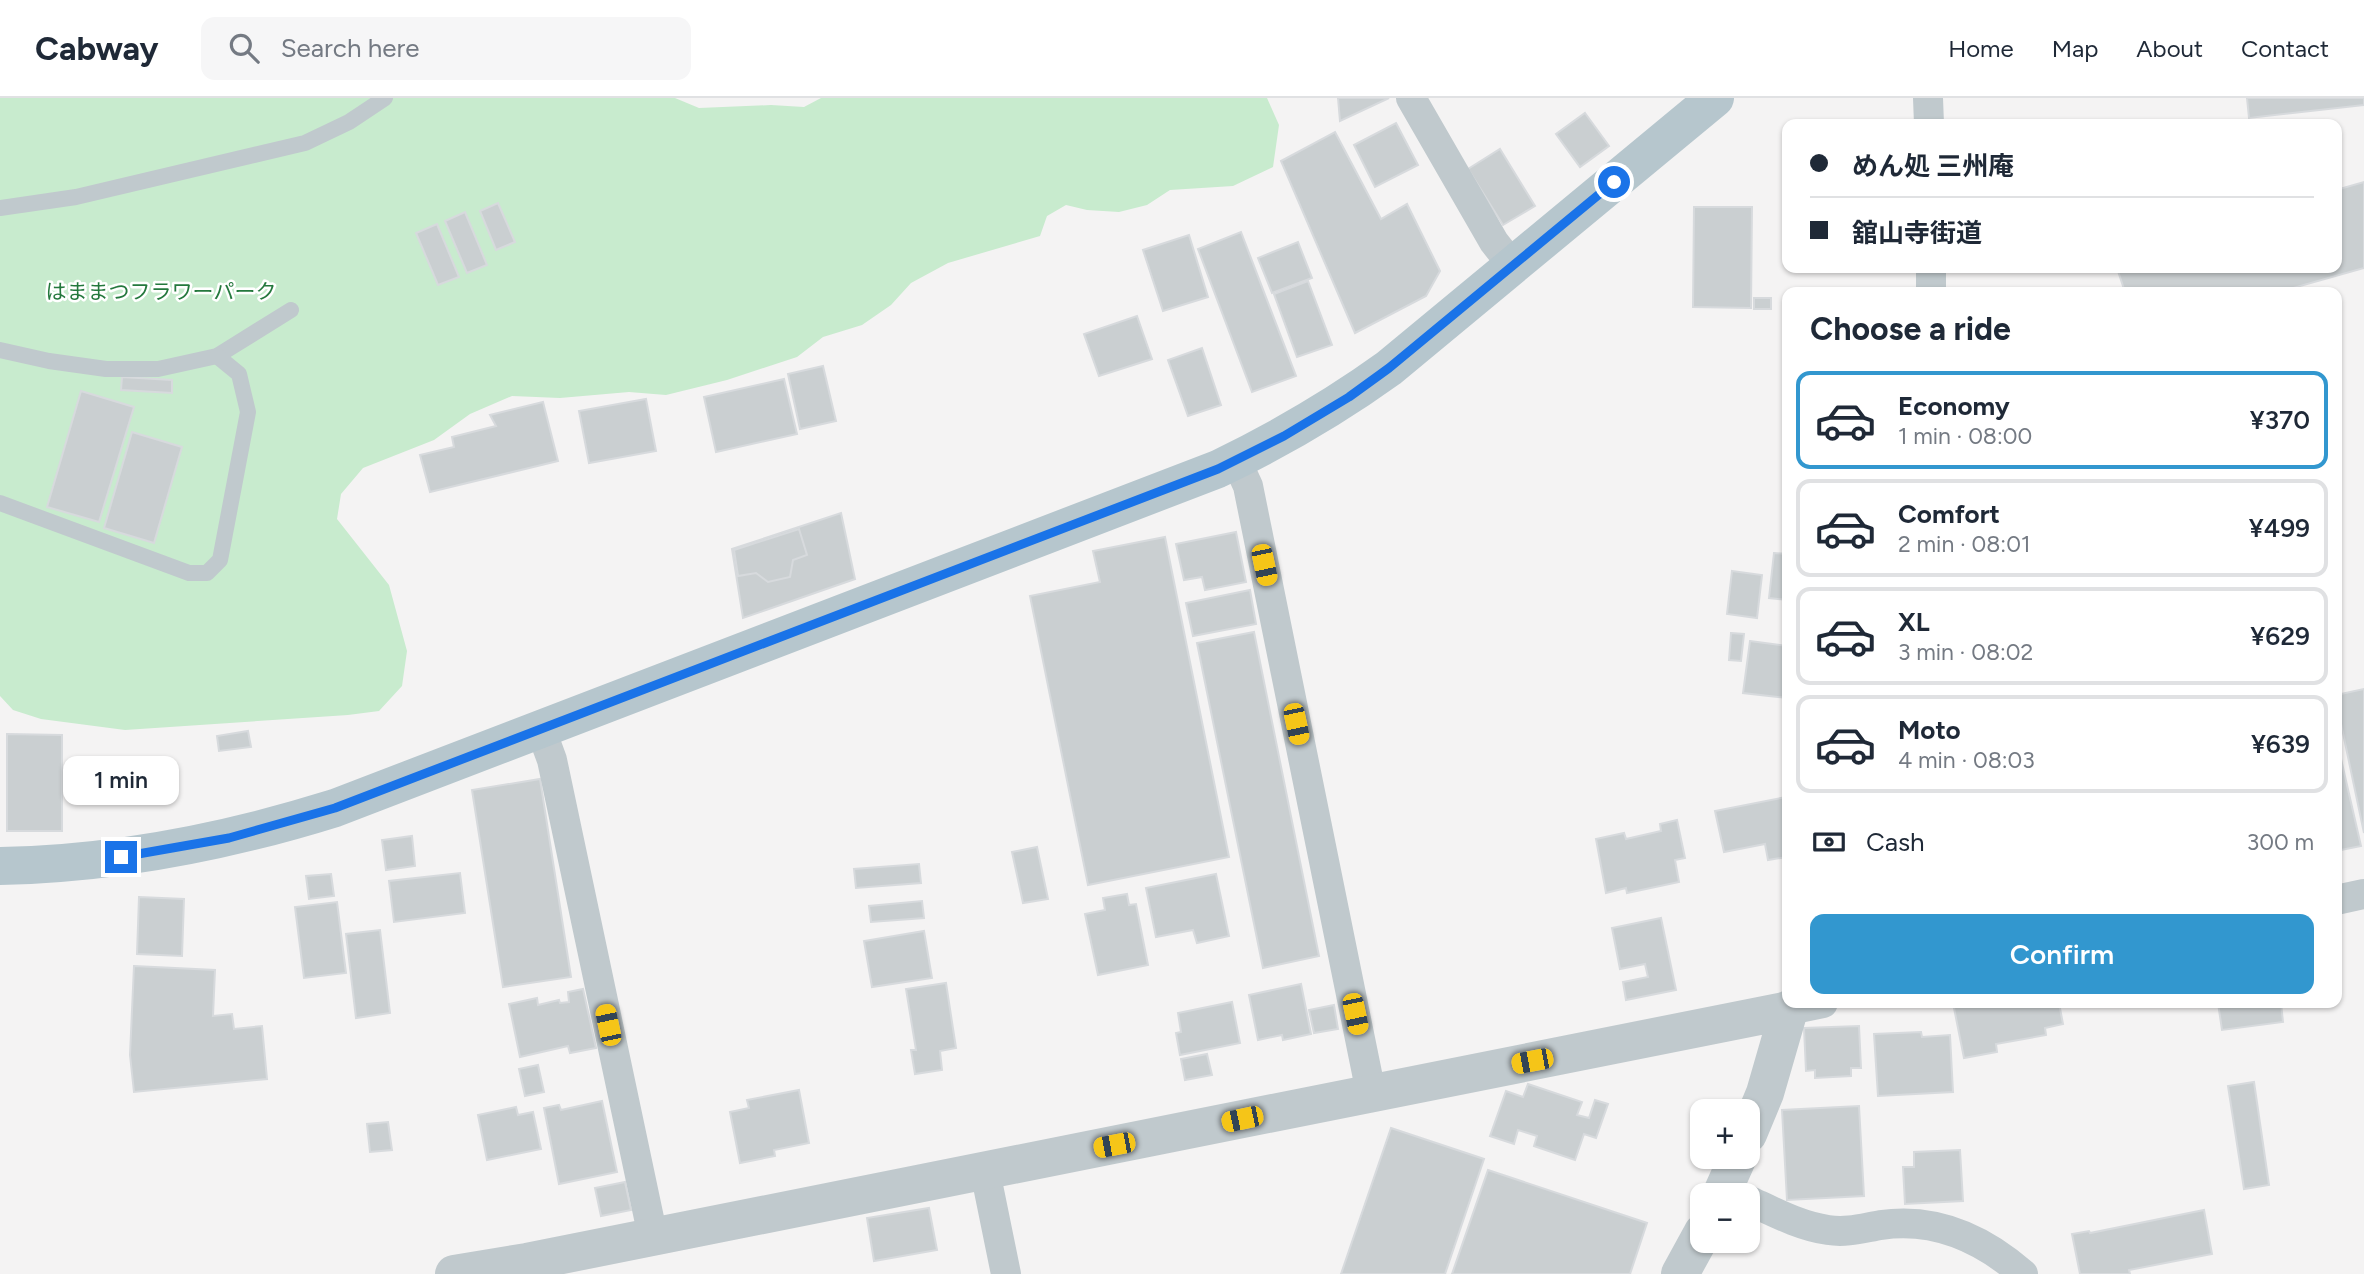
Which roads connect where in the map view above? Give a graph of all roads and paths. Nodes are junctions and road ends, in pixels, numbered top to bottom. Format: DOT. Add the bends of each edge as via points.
graph roads {
  1 [pos="385,98"];
  2 [pos="1411,98"];
  3 [pos="1715,98"];
  4 [pos="1928,98"];
  5 [pos="1929,119"];
  6 [pos="0,208"];
  7 [pos="1513,265"];
  8 [pos="291,310"];
  9 [pos="0,351"];
  10 [pos="217,355"];
  11 [pos="1236,460"];
  12 [pos="0,503"];
  13 [pos="541,730"];
  14 [pos="0,866"];
  15 [pos="2364,894"];
  16 [pos="2342,899"];
  17 [pos="1786,1008"];
  18 [pos="1800,1008"];
  19 [pos="1371,1093"];
  20 [pos="1760,1105"];
  21 [pos="985,1171"];
  22 [pos="1760,1201"];
  23 [pos="653,1237"];
  24 [pos="1692,1253"];
  25 [pos="454,1274"];
  26 [pos="1006,1274"];
  27 [pos="1680,1274"];
  28 [pos="2023,1274"];
  1 -- 6 [label="lane" via="304,143 76,197"];
  2 -- 7 [label="street" via="1494,242"];
  3 -- 7 [label="main road"];
  4 -- 5 [label="street"];
  7 -- 11 [label="main road" via="1349,397"];
  8 -- 10 [label="lane"];
  9 -- 10 [label="lane" via="106,369 158,369"];
  10 -- 12 [label="lane" via="239,374 248,412 220,560 207,573 188,573"];
  11 -- 13 [label="main road"];
  11 -- 19 [label="street" via="1248,486"];
  13 -- 14 [label="main road" via="335,808 254,831 121,857"];
  13 -- 23 [label="street" via="552,760"];
  15 -- 16 [label="street"];
  17 -- 19 [label="street"];
  18 -- 20 [label="street"];
  19 -- 21 [label="street"];
  21 -- 23 [label="street"];
  21 -- 26 [label="street"];
  22 -- 28 [label="street" via="1805,1226 1831,1231 1909,1223 1936,1226 1987,1247"];
  23 -- 25 [label="street"];
  24 -- 27 [label="street"];
}
